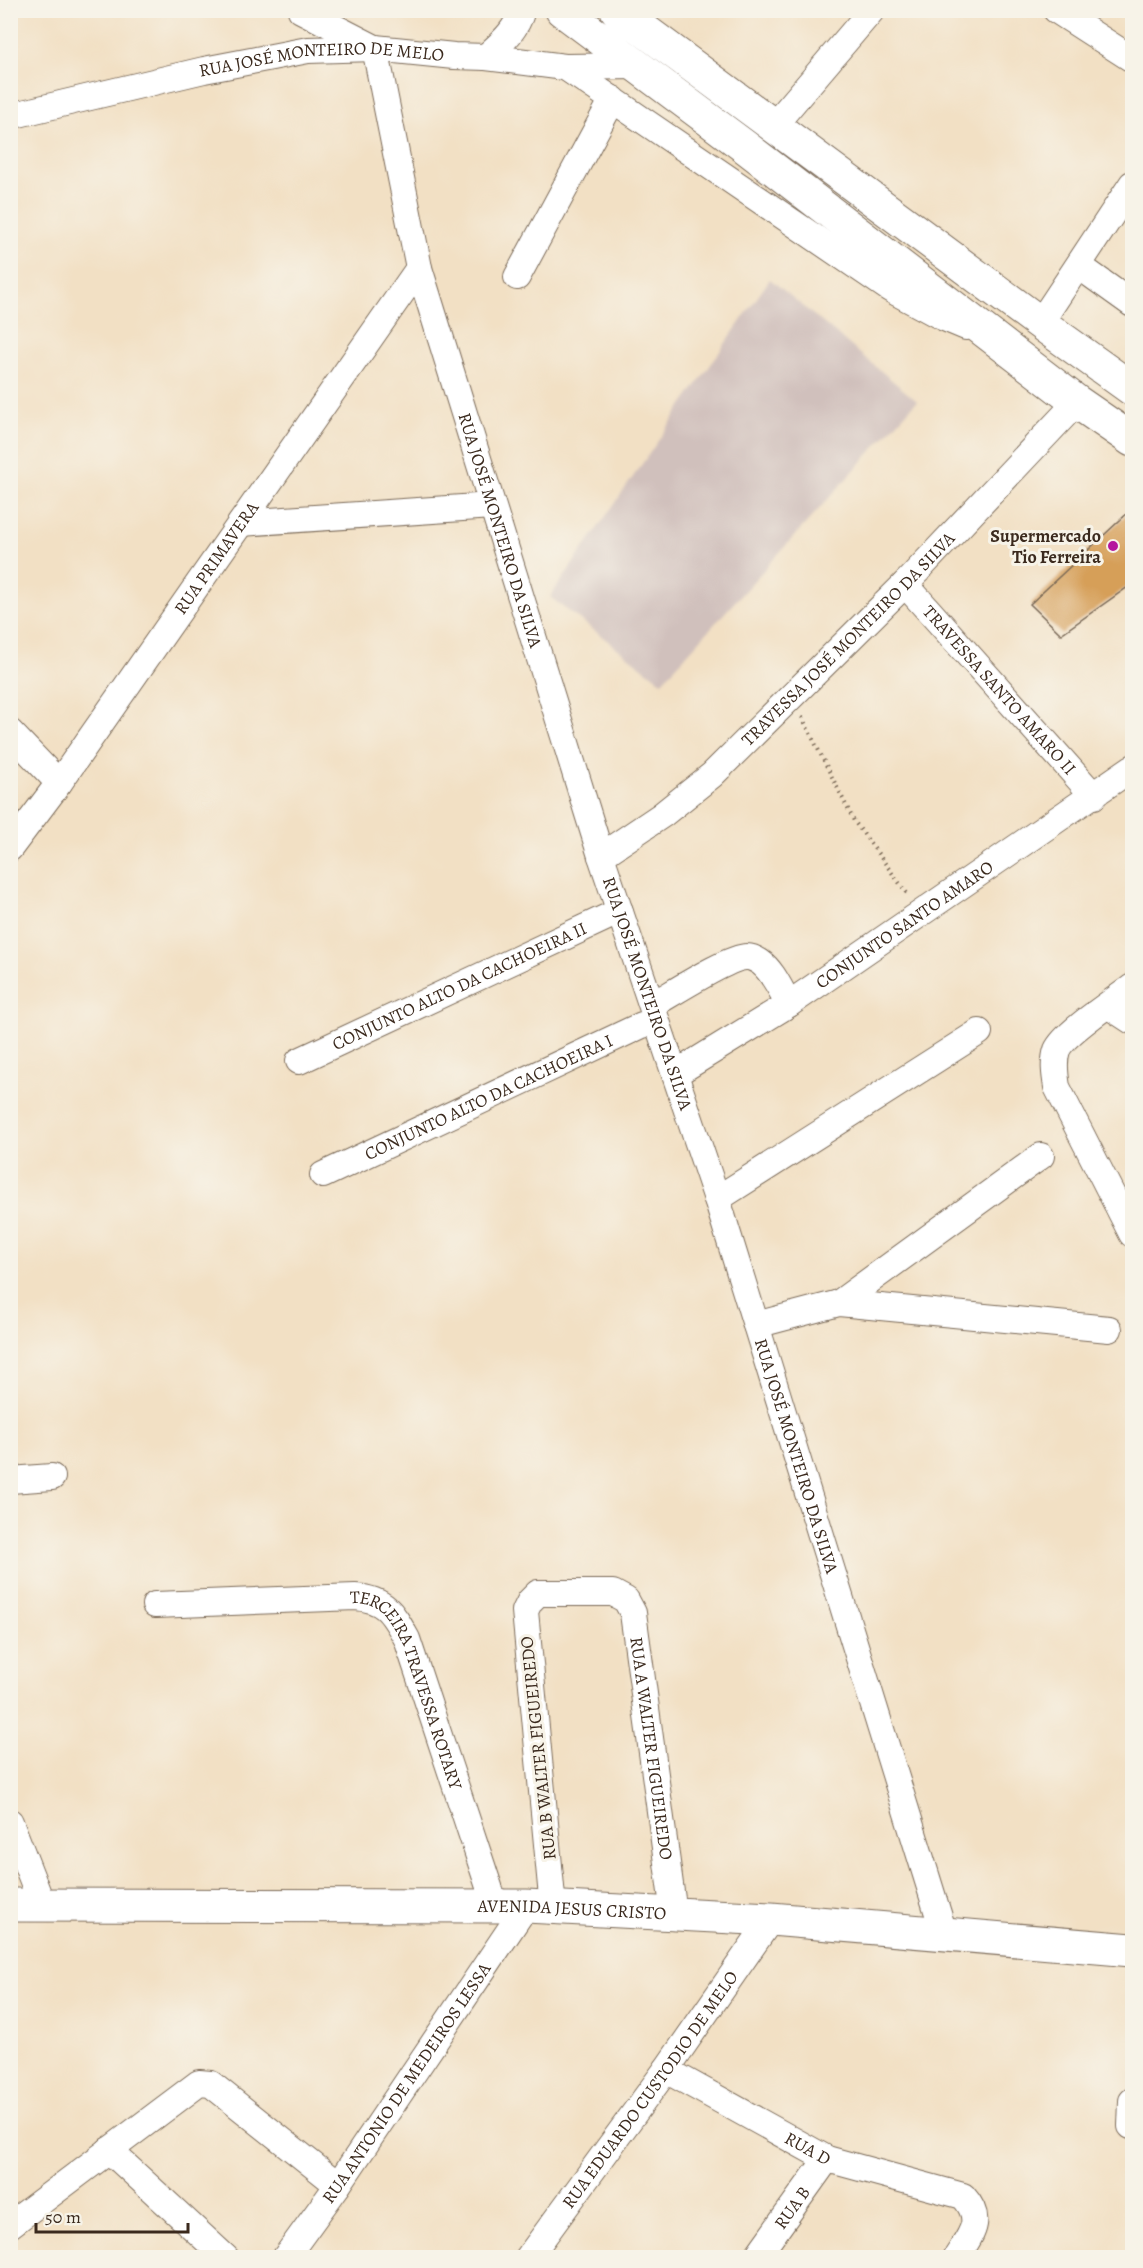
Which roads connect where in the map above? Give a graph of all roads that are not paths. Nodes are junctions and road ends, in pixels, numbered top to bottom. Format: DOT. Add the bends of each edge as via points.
graph roads {
  1 [pos="301,10"];
  2 [pos="522,10"];
  3 [pos="562,10"];
  4 [pos="872,10"];
  5 [pos="1056,10"];
  6 [pos="622,12"];
  7 [pos="375,48"];
  8 [pos="486,57"];
  9 [pos="1132,59"];
  10 [pos="638,66"];
  11 [pos="565,67"];
  12 [pos="613,99"];
  13 [pos="10,116"];
  14 [pos="774,125"];
  15 [pos="1132,184"];
  16 [pos="1079,266"];
  17 [pos="419,268"];
  18 [pos="517,277"];
  19 [pos="1132,304"];
  20 [pos="1040,323"];
  21 [pos="986,333"];
  22 [pos="1132,388"];
  23 [pos="1077,402"];
  24 [pos="1132,440"];
  25 [pos="492,506"];
  26 [pos="241,523"];
  27 [pos="905,584"];
  28 [pos="10,732"];
  29 [pos="1132,768"];
  30 [pos="59,783"];
  31 [pos="1094,796"];
  32 [pos="10,848"];
  33 [pos="602,856"];
  34 [pos="620,911"];
  35 [pos="1132,987"];
  36 [pos="789,1004"];
  37 [pos="1108,1005"];
  38 [pos="654,1013"];
  39 [pos="1132,1022"];
  40 [pos="979,1032"];
  41 [pos="299,1061"];
  42 [pos="675,1074"];
  43 [pos="1041,1156"];
  44 [pos="323,1176"];
  45 [pos="717,1199"];
  46 [pos="1132,1234"];
  47 [pos="840,1303"];
  48 [pos="756,1325"];
  49 [pos="1109,1329"];
  50 [pos="52,1477"];
  51 [pos="10,1480"];
  52 [pos="538,1593"];
  53 [pos="155,1605"];
  54 [pos="10,1822"];
  55 [pos="26,1904"];
  56 [pos="525,1906"];
  57 [pos="674,1914"];
  58 [pos="771,1919"];
  59 [pos="944,1933"];
  60 [pos="1132,1950"];
  61 [pos="666,2070"];
  62 [pos="1132,2101"];
  63 [pos="1131,2126"];
  64 [pos="109,2150"];
  65 [pos="827,2159"];
  66 [pos="338,2185"];
  67 [pos="10,2225"];
  68 [pos="226,2258"];
  69 [pos="285,2258"];
  70 [pos="528,2258"];
  71 [pos="756,2258"];
  72 [pos="956,2258"];
  1 -- 7 [label="street"];
  2 -- 8 [label="street" via="510,35"];
  3 -- 10 [label="main road"];
  4 -- 14 [label="street"];
  5 -- 9 [label="street"];
  6 -- 14 [label="main road"];
  7 -- 8 [label="street, RUA JOSÉ MONTEIRO DE MELO"];
  7 -- 13 [label="street, RUA JOSÉ MONTEIRO DE MELO" via="297,52"];
  7 -- 17 [label="street, RUA JOSÉ MONTEIRO DA SILVA"];
  8 -- 11 [label="street, RUA JOSÉ MONTEIRO DE MELO"];
  10 -- 11 [label="street, RUA JOSÉ MONTEIRO DE MELO"];
  10 -- 21 [label="main road"];
  11 -- 12 [label="street"];
  12 -- 18 [label="street"];
  12 -- 21 [label="street" via="890,289 942,317"];
  14 -- 20 [label="main road"];
  15 -- 16 [label="street"];
  16 -- 19 [label="street"];
  16 -- 20 [label="street"];
  17 -- 25 [label="street, RUA JOSÉ MONTEIRO DA SILVA"];
  17 -- 26 [label="street, RUA PRIMAVERA"];
  20 -- 22 [label="main road"];
  21 -- 23 [label="main road"];
  23 -- 24 [label="main road"];
  23 -- 27 [label="street, TRAVESSA JOSÉ MONTEIRO DA SILVA"];
  25 -- 26 [label="street"];
  25 -- 33 [label="street, RUA JOSÉ MONTEIRO DA SILVA"];
  26 -- 30 [label="street, RUA PRIMAVERA"];
  27 -- 31 [label="street, TRAVESSA SANTO AMARO II"];
  27 -- 33 [label="street, TRAVESSA JOSÉ MONTEIRO DA SILVA" via="712,776"];
  28 -- 30 [label="street"];
  29 -- 31 [label="street, CONJUNTO SANTO AMARO"];
  30 -- 32 [label="street, RUA PRIMAVERA"];
  31 -- 36 [label="street, CONJUNTO SANTO AMARO"];
  33 -- 34 [label="street, RUA JOSÉ MONTEIRO DA SILVA"];
  34 -- 38 [label="street, RUA JOSÉ MONTEIRO DA SILVA"];
  34 -- 41 [label="street, CONJUNTO ALTO DA CACHOEIRA II"];
  35 -- 37 [label="street"];
  36 -- 38 [label="street, CONJUNTO ALTO DA CACHOEIRA I" via="760,961 748,956 711,972"];
  36 -- 42 [label="street, CONJUNTO SANTO AMARO"];
  37 -- 39 [label="street"];
  37 -- 46 [label="street" via="1066,1037 1057,1049 1054,1073 1057,1087"];
  38 -- 42 [label="street, RUA JOSÉ MONTEIRO DA SILVA"];
  38 -- 44 [label="street, CONJUNTO ALTO DA CACHOEIRA I" via="642,1025"];
  40 -- 45 [label="street"];
  42 -- 45 [label="street, RUA JOSÉ MONTEIRO DA SILVA"];
  43 -- 47 [label="street"];
  45 -- 48 [label="street, RUA JOSÉ MONTEIRO DA SILVA"];
  47 -- 48 [label="street"];
  47 -- 49 [label="street"];
  48 -- 59 [label="street, RUA JOSÉ MONTEIRO DA SILVA"];
  50 -- 51 [label="street"];
  52 -- 56 [label="street, RUA B WALTER FIGUEIREDO" via="525,1611"];
  52 -- 57 [label="street, RUA A WALTER FIGUEIREDO" via="613,1593 626,1600 633,1613"];
  53 -- 56 [label="street, TERCEIRA TRAVESSA ROTARY" via="355,1597 370,1598 388,1610 406,1639"];
  54 -- 55 [label="street"];
  55 -- 56 [label="main road, AVENIDA JESUS CRISTO"];
  56 -- 57 [label="main road, AVENIDA JESUS CRISTO"];
  56 -- 66 [label="street, RUA ANTONIO DE MEDEIROS LESSA"];
  57 -- 58 [label="main road, AVENIDA JESUS CRISTO"];
  58 -- 59 [label="main road, AVENIDA JESUS CRISTO"];
  58 -- 61 [label="street, RUA EDUARDO CUSTODIO DE MELO"];
  59 -- 60 [label="main road, AVENIDA JESUS CRISTO"];
  61 -- 65 [label="street, RUA D"];
  61 -- 70 [label="street, RUA EDUARDO CUSTODIO DE MELO"];
  62 -- 63 [label="street"];
  64 -- 66 [label="street" via="193,2086 211,2084"];
  64 -- 67 [label="street"];
  64 -- 68 [label="street"];
  65 -- 71 [label="street, RUA B"];
  65 -- 72 [label="street, RUA D" via="963,2196 972,2206 975,2221 972,2234"];
  66 -- 69 [label="street, RUA ANTONIO DE MEDEIROS LESSA"];
}
